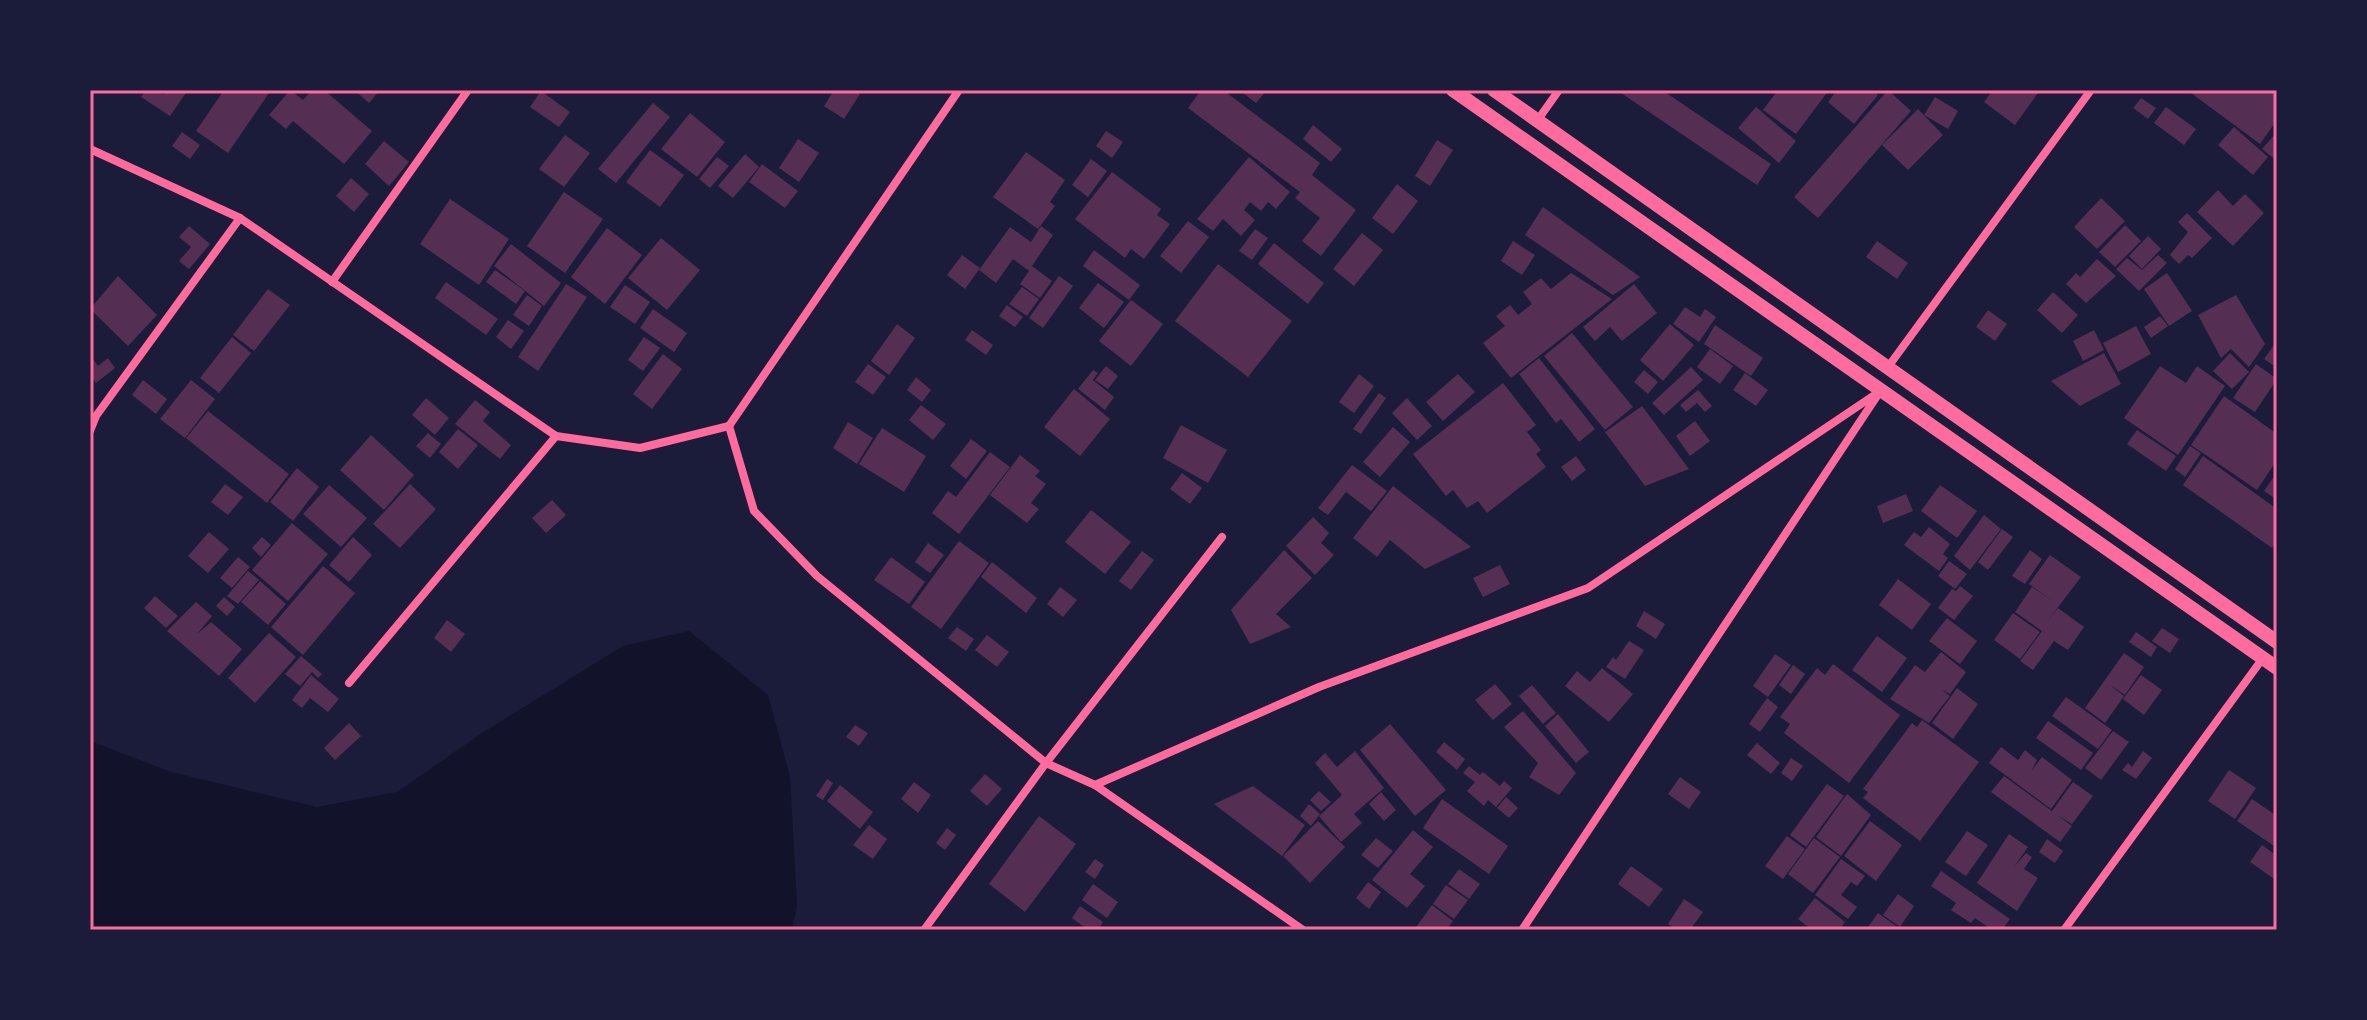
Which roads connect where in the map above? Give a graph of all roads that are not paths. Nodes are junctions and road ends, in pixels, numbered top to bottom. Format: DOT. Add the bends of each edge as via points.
graph roads {
  1 [pos="468,90"];
  2 [pos="959,90"];
  3 [pos="1453,90"];
  4 [pos="1494,90"];
  5 [pos="1559,90"];
  6 [pos="2091,90"];
  7 [pos="1537,122"];
  8 [pos="90,149"];
  9 [pos="240,218"];
  10 [pos="332,282"];
  11 [pos="1888,367"];
  12 [pos="1879,392"];
  13 [pos="729,426"];
  14 [pos="90,431"];
  15 [pos="556,436"];
  16 [pos="1222,537"];
  17 [pos="2275,637"];
  18 [pos="2263,658"];
  19 [pos="2277,668"];
  20 [pos="349,683"];
  21 [pos="1046,763"];
  22 [pos="1095,785"];
  23 [pos="924,930"];
  24 [pos="1303,930"];
  25 [pos="1522,930"];
  26 [pos="2064,930"];
  1 -- 10 [label="street"];
  2 -- 13 [label="street"];
  3 -- 12 [label="street"];
  4 -- 7 [label="street"];
  5 -- 7 [label="street"];
  6 -- 11 [label="street"];
  7 -- 11 [label="street"];
  8 -- 9 [label="street"];
  9 -- 10 [label="street"];
  9 -- 14 [label="street"];
  10 -- 15 [label="street"];
  11 -- 17 [label="street"];
  12 -- 18 [label="street"];
  12 -- 22 [label="street" via="1588,588 1319,687"];
  12 -- 25 [label="street"];
  13 -- 15 [label="street" via="640,448"];
  13 -- 21 [label="street" via="754,511 817,576"];
  15 -- 20 [label="street"];
  16 -- 21 [label="street"];
  18 -- 19 [label="street"];
  18 -- 26 [label="street"];
  21 -- 22 [label="street"];
  21 -- 23 [label="street"];
  22 -- 24 [label="street"];
}
